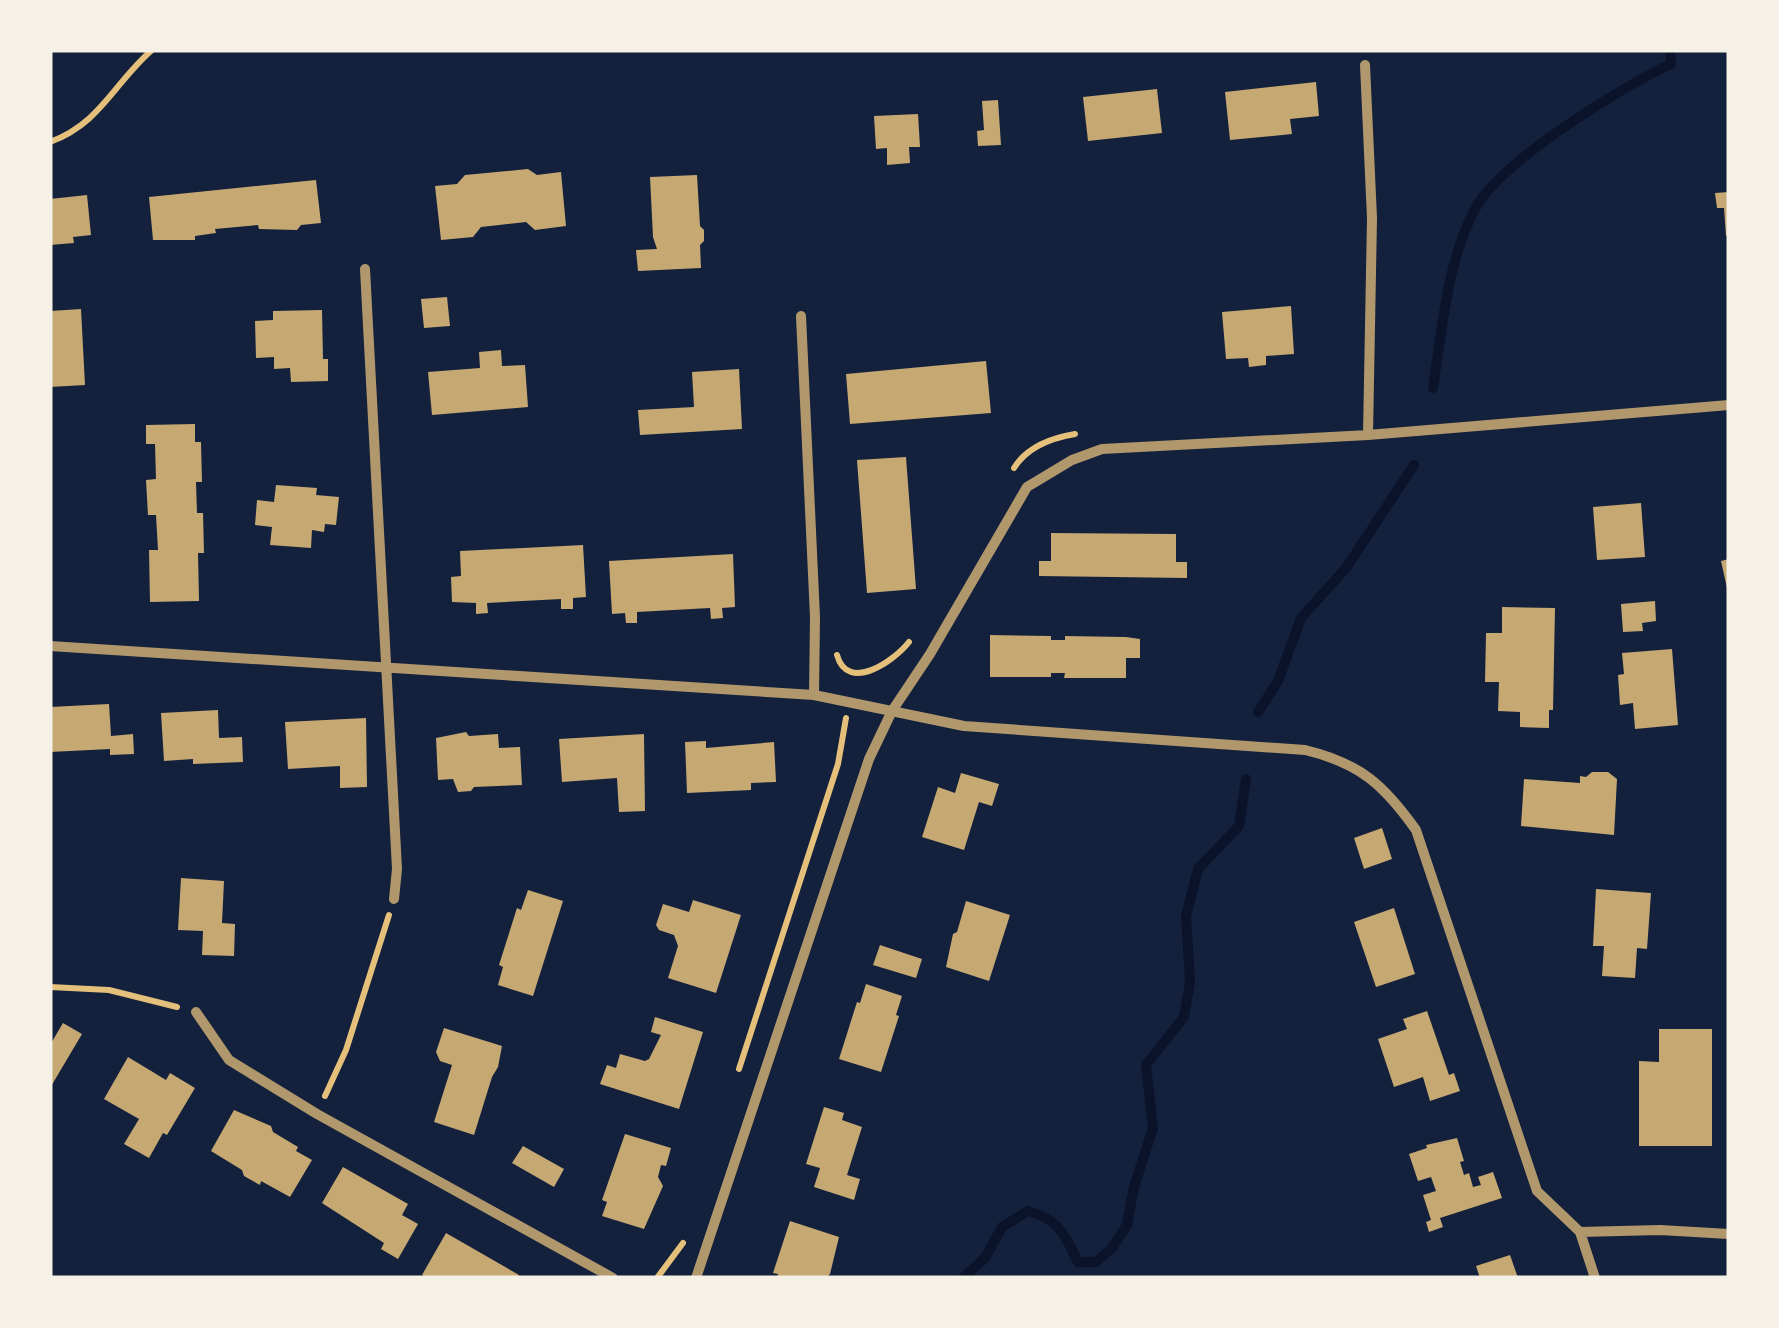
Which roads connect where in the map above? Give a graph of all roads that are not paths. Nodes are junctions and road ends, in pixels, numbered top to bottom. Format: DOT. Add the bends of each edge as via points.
graph roads {
  1 [pos="1365,66"];
  2 [pos="364,269"];
  3 [pos="800,316"];
  4 [pos="1729,405"];
  5 [pos="1368,435"];
  6 [pos="50,646"];
  7 [pos="386,670"];
  8 [pos="814,695"];
  9 [pos="892,710"];
  10 [pos="394,899"];
  11 [pos="196,1012"];
  12 [pos="1580,1232"];
  13 [pos="1729,1234"];
  14 [pos="613,1278"];
  15 [pos="696,1278"];
  16 [pos="1595,1278"];
  1 -- 5 [label="street" via="1372,218"];
  2 -- 7 [label="street"];
  3 -- 8 [label="street"];
  4 -- 5 [label="street"];
  5 -- 9 [label="street" via="1102,449 1026,486"];
  6 -- 7 [label="street"];
  7 -- 8 [label="street"];
  7 -- 10 [label="street"];
  8 -- 9 [label="street"];
  9 -- 12 [label="street" via="964,726 1305,750 1339,758 1368,777 1393,797 1416,830 1537,1191"];
  9 -- 15 [label="street" via="869,758"];
  11 -- 14 [label="street" via="229,1060"];
  12 -- 13 [label="street"];
  12 -- 16 [label="street"];
}
